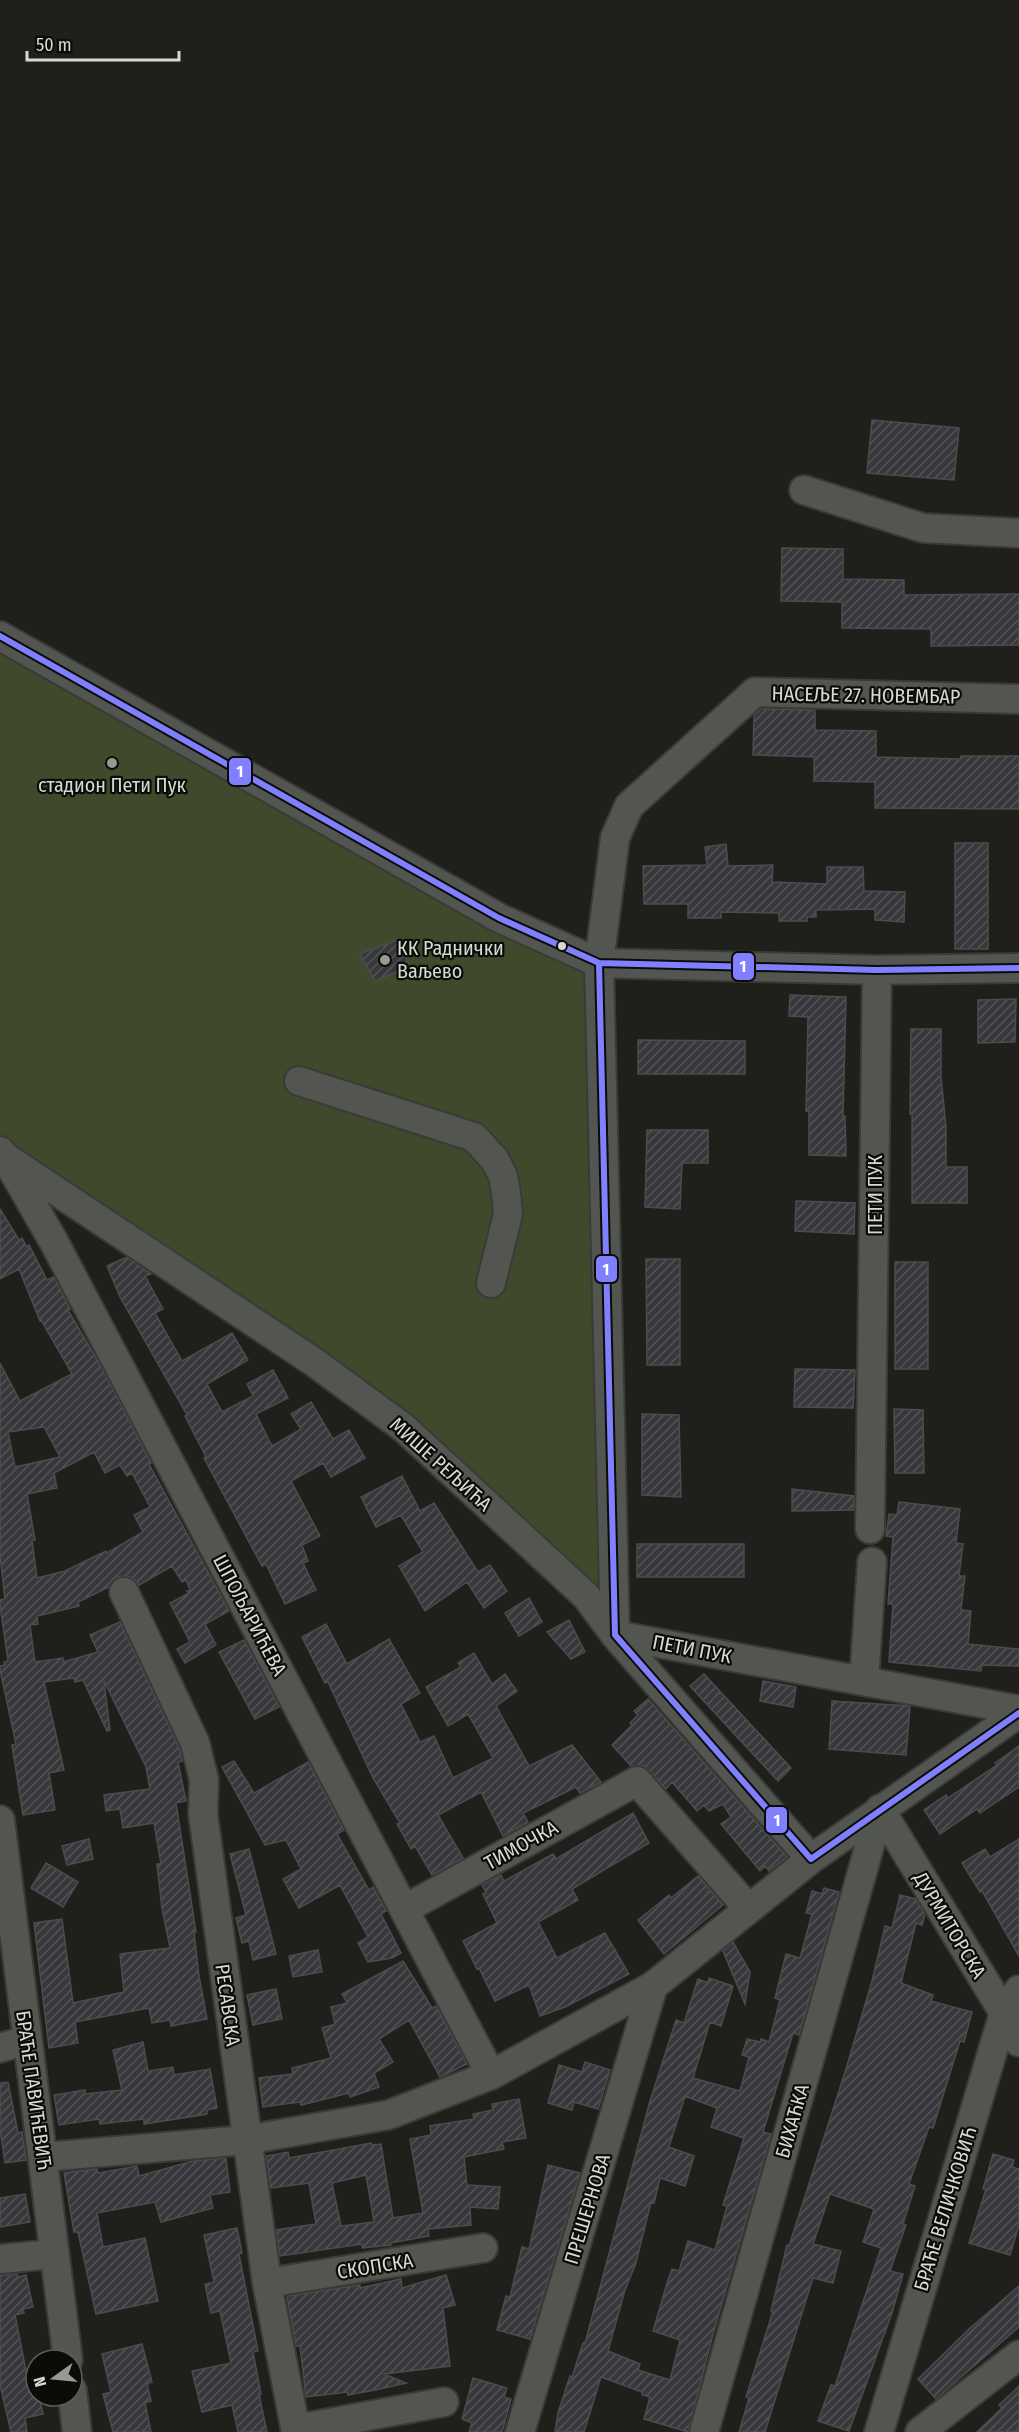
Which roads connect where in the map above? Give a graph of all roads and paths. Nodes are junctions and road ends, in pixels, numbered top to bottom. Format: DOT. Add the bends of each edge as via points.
graph roads {
  1 [pos="804,490"];
  2 [pos="1019,533"];
  3 [pos="0,636"];
  4 [pos="1019,699"];
  5 [pos="599,963"];
  6 [pos="1019,968"];
  7 [pos="877,970"];
  8 [pos="299,1081"];
  9 [pos="3,1154"];
  10 [pos="92,1213"];
  11 [pos="54,1242"];
  12 [pos="491,1283"];
  13 [pos="870,1529"];
  14 [pos="872,1562"];
  15 [pos="124,1592"];
  16 [pos="615,1635"];
  17 [pos="864,1681"];
  18 [pos="1019,1712"];
  19 [pos="880,1809"];
  20 [pos="0,1820"];
  21 [pos="811,1859"];
  22 [pos="748,1908"];
  23 [pos="405,1910"];
  24 [pos="653,1986"];
  25 [pos="1012,2001"];
  26 [pos="0,2004"];
  27 [pos="26,2031"];
  28 [pos="1019,2042"];
  29 [pos="0,2048"];
  30 [pos="491,2074"];
  31 [pos="246,2140"];
  32 [pos="44,2157"];
  33 [pos="483,2248"];
  34 [pos="54,2254"];
  35 [pos="0,2259"];
  36 [pos="267,2283"];
  37 [pos="66,2348"];
  38 [pos="1019,2355"];
  39 [pos="444,2402"];
  40 [pos="75,2408"];
  41 [pos="296,2431"];
  42 [pos="78,2432"];
  43 [pos="520,2432"];
  44 [pos="704,2432"];
  45 [pos="879,2432"];
  46 [pos="920,2432"];
  1 -- 2 [label="street" via="923,528"];
  3 -- 5 [label="street" via="499,918"];
  4 -- 5 [label="street, НАСЕЉЕ 27. НОВЕМБАР" via="755,692 629,806 615,838"];
  5 -- 7 [label="street"];
  5 -- 16 [label="street"];
  6 -- 7 [label="street"];
  7 -- 13 [label="street, ПЕТИ ПУК"];
  8 -- 12 [label="street" via="474,1137 495,1160 506,1193 508,1214"];
  9 -- 10 [label="street, МИШЕ РЕЉИЋА"];
  9 -- 11 [label="street, ШПОЉАРИЋЕВА"];
  10 -- 11 [label="street"];
  10 -- 16 [label="street, МИШЕ РЕЉИЋА" via="314,1362 404,1428 586,1596"];
  11 -- 23 [label="street, ШПОЉАРИЋЕВА"];
  14 -- 17 [label="street"];
  15 -- 31 [label="street, РЕСАВСКА" via="195,1743 204,1780 203,1814"];
  16 -- 17 [label="street, ПЕТИ ПУК"];
  16 -- 21 [label="street, МИШЕ РЕЉИЋА"];
  17 -- 18 [label="street, ПЕТИ ПУК"];
  18 -- 19 [label="street"];
  19 -- 21 [label="street"];
  19 -- 25 [label="street, ДУРМИТОРСКА"];
  19 -- 44 [label="street, БИХАЋКА"];
  20 -- 27 [label="street, БРАЋЕ ПАВИЋЕВИЋ"];
  21 -- 22 [label="street"];
  22 -- 23 [label="street, ТИМОЧКА" via="637,1780"];
  22 -- 24 [label="street"];
  23 -- 30 [label="street, ШПОЉАРИЋЕВА"];
  24 -- 30 [label="street"];
  24 -- 43 [label="street, ПРЕШЕРНОВА"];
  25 -- 28 [label="street, ДУРМИТОРСКА"];
  25 -- 45 [label="street, БРАЋЕ ВЕЛИЧКОВИЋ"];
  26 -- 27 [label="street"];
  27 -- 29 [label="street"];
  27 -- 32 [label="street, БРАЋЕ ПАВИЋЕВИЋ"];
  30 -- 31 [label="street" via="388,2115"];
  31 -- 32 [label="street"];
  31 -- 36 [label="street, РЕСАВСКА"];
  32 -- 34 [label="street, БРАЋЕ ПАВИЋЕВИЋ"];
  33 -- 36 [label="street, СКОПСКА"];
  34 -- 35 [label="street"];
  34 -- 37 [label="street, БРАЋЕ ПАВИЋЕВИЋ"];
  36 -- 41 [label="street, РЕСАВСКА"];
  38 -- 46 [label="street"];
  39 -- 41 [label="street"];
  40 -- 42 [label="street"];
}
